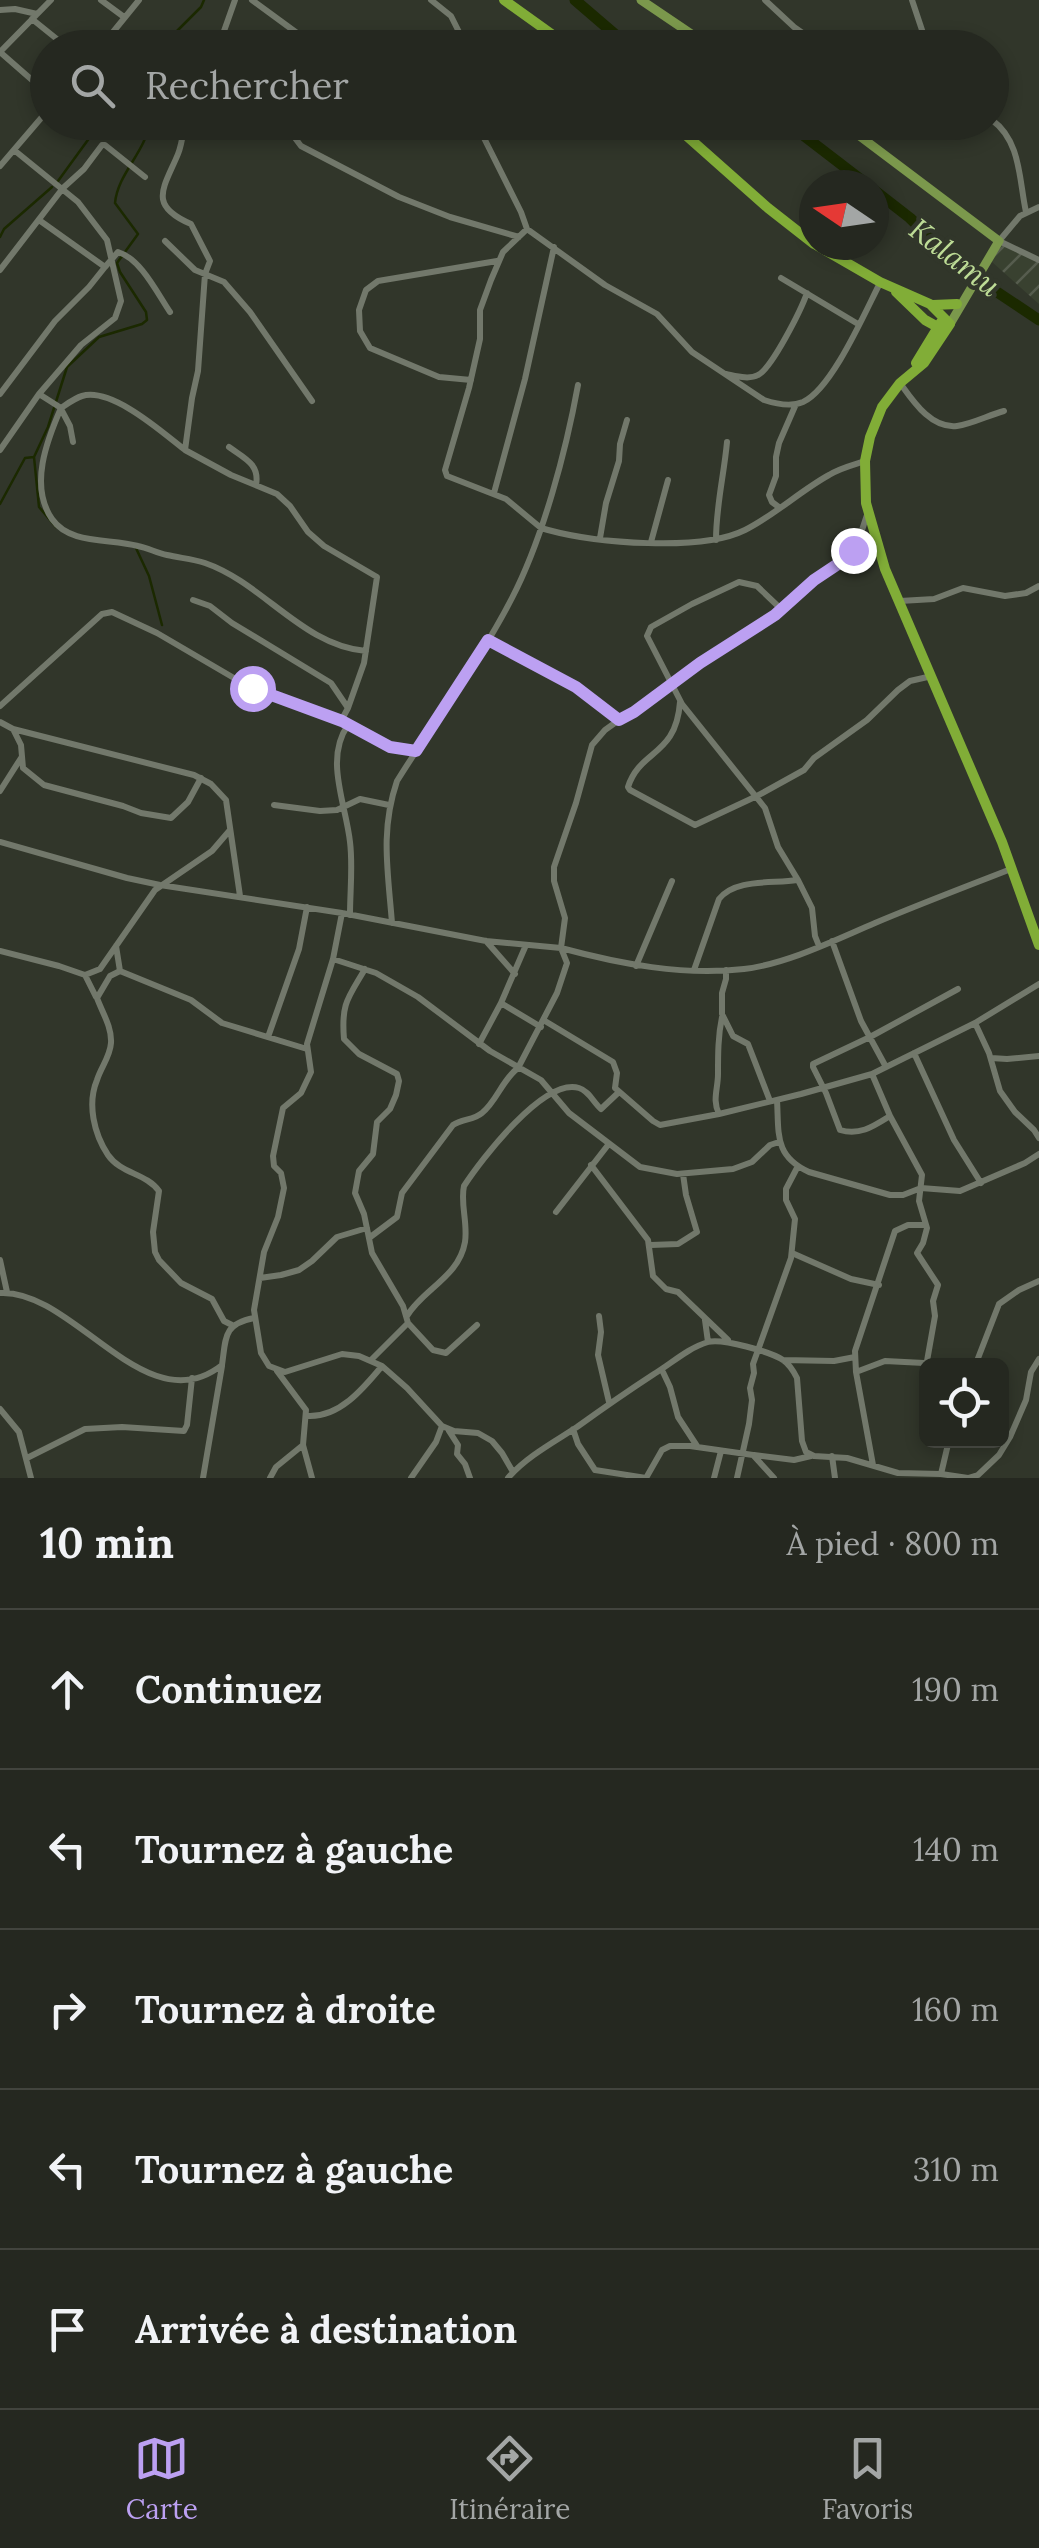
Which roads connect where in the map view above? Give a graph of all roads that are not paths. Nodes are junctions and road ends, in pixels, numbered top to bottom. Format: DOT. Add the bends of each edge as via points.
graph roads {
  1 [pos="51,0"];
  2 [pos="101,0"];
  3 [pos="139,0"];
  4 [pos="235,0"];
  5 [pos="252,0"];
  6 [pos="430,0"];
  7 [pos="504,0"];
  8 [pos="642,0"];
  9 [pos="765,0"];
  10 [pos="912,0"];
  11 [pos="0,10"];
  12 [pos="35,16"];
  13 [pos="124,18"];
  14 [pos="49,30"];
  15 [pos="114,30"];
  16 [pos="224,30"];
  17 [pos="292,30"];
  18 [pos="459,30"];
  19 [pos="546,30"];
  20 [pos="686,30"];
  21 [pos="798,30"];
  22 [pos="922,30"];
  23 [pos="30,78"];
  24 [pos="30,131"];
  25 [pos="182,140"];
  26 [pos="296,140"];
  27 [pos="485,140"];
  28 [pos="691,140"];
  29 [pos="864,140"];
  30 [pos="1008,140"];
  31 [pos="14,150"];
  32 [pos="2,161"];
  33 [pos="146,177"];
  34 [pos="58,185"];
  35 [pos="1039,207"];
  36 [pos="1026,212"];
  37 [pos="38,220"];
  38 [pos="527,229"];
  39 [pos="799,232"];
  40 [pos="519,237"];
  41 [pos="165,241"];
  42 [pos="1000,241"];
  43 [pos="554,246"];
  44 [pos="113,258"];
  45 [pos="842,260"];
  46 [pos="1039,260"];
  47 [pos="498,261"];
  48 [pos="105,267"];
  49 [pos="0,270"];
  50 [pos="205,274"];
  51 [pos="781,278"];
  52 [pos="880,282"];
  53 [pos="892,287"];
  54 [pos="808,294"];
  55 [pos="964,297"];
  56 [pos="930,304"];
  57 [pos="170,312"];
  58 [pos="926,320"];
  59 [pos="858,324"];
  60 [pos="944,325"];
  61 [pos="929,342"];
  62 [pos="912,372"];
  63 [pos="723,374"];
  64 [pos="471,380"];
  65 [pos="900,383"];
  66 [pos="578,385"];
  67 [pos="0,394"];
  68 [pos="39,394"];
  69 [pos="312,400"];
  70 [pos="796,404"];
  71 [pos="57,406"];
  72 [pos="1004,411"];
  73 [pos="627,420"];
  74 [pos="72,442"];
  75 [pos="727,442"];
  76 [pos="229,447"];
  77 [pos="0,450"];
  78 [pos="186,450"];
  79 [pos="864,461"];
  80 [pos="668,480"];
  81 [pos="256,485"];
  82 [pos="494,493"];
  83 [pos="780,508"];
  84 [pos="868,514"];
  85 [pos="540,528"];
  86 [pos="600,538"];
  87 [pos="874,538"];
  88 [pos="716,540"];
  89 [pos="859,540"];
  90 [pos="651,542"];
  91 [pos="1039,586"];
  92 [pos="194,600"];
  93 [pos="899,601"];
  94 [pos="781,609"];
  95 [pos="488,640"];
  96 [pos="366,651"];
  97 [pos="932,676"];
  98 [pos="673,684"];
  99 [pos="680,701"];
  100 [pos="0,706"];
  101 [pos="348,708"];
  102 [pos="619,720"];
  103 [pos="0,722"];
  104 [pos="345,723"];
  105 [pos="12,729"];
  106 [pos="416,751"];
  107 [pos="22,758"];
  108 [pos="201,778"];
  109 [pos="0,791"];
  110 [pos="757,796"];
  111 [pos="274,805"];
  112 [pos="389,805"];
  113 [pos="344,807"];
  114 [pos="231,828"];
  115 [pos="0,842"];
  116 [pos="1011,869"];
  117 [pos="798,880"];
  118 [pos="672,881"];
  119 [pos="160,884"];
  120 [pos="240,896"];
  121 [pos="308,907"];
  122 [pos="346,914"];
  123 [pos="392,923"];
  124 [pos="486,941"];
  125 [pos="832,941"];
  126 [pos="526,944"];
  127 [pos="1039,945"];
  128 [pos="116,946"];
  129 [pos="819,946"];
  130 [pos="561,948"];
  131 [pos="0,951"];
  132 [pos="587,955"];
  133 [pos="332,959"];
  134 [pos="566,966"];
  135 [pos="636,966"];
  136 [pos="365,969"];
  137 [pos="694,970"];
  138 [pos="726,970"];
  139 [pos="120,971"];
  140 [pos="515,974"];
  141 [pos="85,975"];
  142 [pos="1039,984"];
  143 [pos="958,989"];
  144 [pos="97,998"];
  145 [pos="501,1003"];
  146 [pos="722,1014"];
  147 [pos="975,1023"];
  148 [pos="543,1024"];
  149 [pos="268,1037"];
  150 [pos="870,1037"];
  151 [pos="479,1044"];
  152 [pos="307,1048"];
  153 [pos="914,1053"];
  154 [pos="1039,1056"];
  155 [pos="991,1058"];
  156 [pos="886,1067"];
  157 [pos="518,1068"];
  158 [pos="872,1074"];
  159 [pos="823,1088"];
  160 [pos="619,1092"];
  161 [pos="552,1093"];
  162 [pos="774,1100"];
  163 [pos="719,1114"];
  164 [pos="890,1116"];
  165 [pos="1039,1138"];
  166 [pos="779,1142"];
  167 [pos="608,1145"];
  168 [pos="1039,1154"];
  169 [pos="592,1165"];
  170 [pos="798,1166"];
  171 [pos="683,1174"];
  172 [pos="980,1184"];
  173 [pos="921,1188"];
  174 [pos="556,1212"];
  175 [pos="926,1225"];
  176 [pos="367,1228"];
  177 [pos="369,1238"];
  178 [pos="650,1245"];
  179 [pos="792,1253"];
  180 [pos="0,1260"];
  181 [pos="260,1278"];
  182 [pos="1039,1281"];
  183 [pos="879,1284"];
  184 [pos="4,1292"];
  185 [pos="600,1316"];
  186 [pos="254,1318"];
  187 [pos="407,1320"];
  188 [pos="705,1320"];
  189 [pos="477,1325"];
  190 [pos="232,1326"];
  191 [pos="729,1341"];
  192 [pos="708,1342"];
  193 [pos="759,1352"];
  194 [pos="855,1357"];
  195 [pos="978,1358"];
  196 [pos="1039,1359"];
  197 [pos="371,1360"];
  198 [pos="783,1360"];
  199 [pos="222,1365"];
  200 [pos="382,1366"];
  201 [pos="276,1370"];
  202 [pos="662,1370"];
  203 [pos="856,1372"];
  204 [pos="192,1378"];
  205 [pos="609,1402"];
  206 [pos="0,1408"];
  207 [pos="307,1416"];
  208 [pos="445,1428"];
  209 [pos="572,1429"];
  210 [pos="303,1444"];
  211 [pos="698,1447"];
  212 [pos="947,1448"];
  213 [pos="720,1451"];
  214 [pos="740,1454"];
  215 [pos="753,1455"];
  216 [pos="814,1456"];
  217 [pos="832,1456"];
  218 [pos="27,1458"];
  219 [pos="873,1465"];
  220 [pos="941,1474"];
  221 [pos="510,1475"];
  222 [pos="978,1477"];
  223 [pos="32,1478"];
  224 [pos="202,1478"];
  225 [pos="270,1478"];
  226 [pos="312,1478"];
  227 [pos="411,1478"];
  228 [pos="470,1478"];
  229 [pos="646,1478"];
  230 [pos="714,1478"];
  231 [pos="737,1478"];
  232 [pos="774,1478"];
  233 [pos="834,1478"];
  1 -- 12 [label="street"];
  2 -- 13 [label="street"];
  3 -- 13 [label="street"];
  4 -- 16 [label="street"];
  5 -- 17 [label="street"];
  6 -- 18 [label="street"];
  7 -- 19 [label="highway"];
  8 -- 20 [label="main road"];
  9 -- 21 [label="street"];
  10 -- 22 [label="street"];
  11 -- 12 [label="street"];
  12 -- 14 [label="street"];
  12 -- 23 [label="street" via="0,52"];
  13 -- 15 [label="street"];
  24 -- 31 [label="street"];
  25 -- 50 [label="street" via="162,196 201,241 210,258"];
  26 -- 40 [label="street" via="399,197"];
  27 -- 38 [label="street"];
  28 -- 39 [label="highway"];
  29 -- 42 [label="main road"];
  30 -- 36 [label="street"];
  31 -- 32 [label="street"];
  31 -- 34 [label="street"];
  33 -- 34 [label="street" via="104,144"];
  34 -- 37 [label="street"];
  34 -- 44 [label="street" via="107,240"];
  35 -- 36 [label="street"];
  36 -- 42 [label="street"];
  37 -- 48 [label="street"];
  37 -- 49 [label="street"];
  38 -- 40 [label="street"];
  38 -- 43 [label="street"];
  40 -- 47 [label="street"];
  41 -- 50 [label="street"];
  42 -- 46 [label="street"];
  42 -- 55 [label="main road"];
  43 -- 63 [label="street" via="658,314 684,346"];
  43 -- 82 [label="street"];
  44 -- 48 [label="street"];
  44 -- 57 [label="street" via="124,253"];
  44 -- 68 [label="street" via="118,312"];
  45 -- 52 [label="highway"];
  47 -- 64 [label="street" via="480,310"];
  47 -- 64 [label="street" via="378,280 359,310 360,331 374,351 440,377"];
  48 -- 67 [label="street"];
  50 -- 69 [label="street" via="224,282 250,312"];
  50 -- 78 [label="street"];
  51 -- 54 [label="street"];
  52 -- 53 [label="highway"];
  52 -- 59 [label="street"];
  53 -- 56 [label="highway"];
  53 -- 58 [label="highway"];
  54 -- 59 [label="street"];
  54 -- 63 [label="street" via="762,373"];
  55 -- 56 [label="highway" via="946,306"];
  55 -- 60 [label="main road"];
  56 -- 60 [label="highway"];
  58 -- 60 [label="highway"];
  58 -- 61 [label="highway"];
  59 -- 70 [label="street" via="825,382"];
  60 -- 61 [label="highway"];
  60 -- 62 [label="highway"];
  61 -- 62 [label="highway"];
  62 -- 65 [label="highway"];
  63 -- 70 [label="street" via="764,400"];
  64 -- 82 [label="street" via="445,474"];
  65 -- 72 [label="street" via="922,411 949,426"];
  65 -- 79 [label="highway" via="882,407"];
  66 -- 85 [label="street"];
  68 -- 71 [label="street"];
  68 -- 77 [label="street"];
  70 -- 83 [label="street" via="779,443 770,495"];
  71 -- 74 [label="street"];
  71 -- 78 [label="street" via="82,396 105,398"];
  71 -- 96 [label="street" via="41,485 53,522 72,535 205,563 322,637"];
  73 -- 86 [label="street"];
  75 -- 88 [label="street"];
  76 -- 81 [label="street" via="252,464"];
  78 -- 81 [label="street"];
  79 -- 83 [label="street" via="829,474"];
  79 -- 84 [label="highway"];
  80 -- 90 [label="street"];
  81 -- 96 [label="street" via="280,496 324,546 376,574"];
  82 -- 85 [label="street"];
  83 -- 88 [label="street"];
  84 -- 87 [label="highway"];
  84 -- 89 [label="street"];
  85 -- 86 [label="street"];
  85 -- 95 [label="street"];
  86 -- 90 [label="street"];
  87 -- 89 [label="street"];
  87 -- 93 [label="highway"];
  88 -- 90 [label="street"];
  89 -- 94 [label="street" via="847,558"];
  91 -- 93 [label="street" via="1005,596 963,588 934,599"];
  92 -- 101 [label="street" via="331,683"];
  93 -- 97 [label="highway"];
  94 -- 98 [label="street"];
  94 -- 98 [label="street" via="757,586 738,582 651,627 647,636"];
  95 -- 102 [label="street" via="576,687"];
  95 -- 106 [label="street"];
  96 -- 101 [label="street"];
  97 -- 110 [label="street" via="910,682 804,770"];
  97 -- 116 [label="highway"];
  98 -- 99 [label="street"];
  98 -- 102 [label="street"];
  99 -- 110 [label="street"];
  99 -- 110 [label="street" via="671,737 634,773 628,788 695,825"];
  100 -- 104 [label="street" via="112,612 244,685"];
  101 -- 104 [label="street"];
  102 -- 130 [label="street" via="592,744 554,867 565,918"];
  103 -- 105 [label="street"];
  104 -- 106 [label="street" via="382,744"];
  104 -- 113 [label="street" via="337,745"];
  105 -- 107 [label="street"];
  105 -- 108 [label="street"];
  106 -- 112 [label="street"];
  107 -- 108 [label="street" via="25,770 44,786 168,819 184,808"];
  107 -- 109 [label="street"];
  108 -- 114 [label="street" via="225,798"];
  110 -- 117 [label="street"];
  111 -- 113 [label="street" via="320,812"];
  112 -- 113 [label="street" via="360,799"];
  112 -- 123 [label="street"];
  113 -- 122 [label="street" via="351,850"];
  114 -- 119 [label="street" via="212,851"];
  114 -- 120 [label="street"];
  115 -- 119 [label="street"];
  116 -- 125 [label="street"];
  116 -- 127 [label="highway"];
  117 -- 129 [label="street"];
  117 -- 137 [label="street" via="726,891"];
  118 -- 135 [label="street"];
  119 -- 120 [label="street"];
  119 -- 128 [label="street"];
  120 -- 121 [label="street"];
  121 -- 122 [label="street"];
  121 -- 149 [label="street"];
  122 -- 123 [label="street"];
  122 -- 133 [label="street"];
  123 -- 124 [label="street"];
  124 -- 126 [label="street"];
  124 -- 140 [label="street"];
  125 -- 129 [label="street"];
  125 -- 150 [label="street"];
  126 -- 130 [label="street"];
  126 -- 140 [label="street"];
  128 -- 139 [label="street"];
  128 -- 141 [label="street" via="100,969"];
  129 -- 138 [label="street"];
  130 -- 132 [label="street"];
  130 -- 134 [label="street"];
  131 -- 141 [label="street"];
  132 -- 134 [label="street"];
  132 -- 135 [label="street"];
  133 -- 136 [label="street"];
  133 -- 152 [label="street"];
  134 -- 148 [label="street"];
  135 -- 137 [label="street"];
  136 -- 151 [label="street" via="418,997"];
  136 -- 176 [label="street" via="346,1002 344,1039 399,1081 378,1122 373,1154 358,1175 356,1196"];
  137 -- 138 [label="street"];
  138 -- 146 [label="street"];
  139 -- 144 [label="street"];
  139 -- 149 [label="street" via="190,1000 222,1022"];
  140 -- 145 [label="street"];
  141 -- 144 [label="street"];
  142 -- 147 [label="street"];
  143 -- 150 [label="street"];
  144 -- 190 [label="street" via="111,1044 94,1090 97,1135 115,1164 159,1191 154,1244 163,1266 212,1299"];
  145 -- 148 [label="street"];
  145 -- 151 [label="street"];
  146 -- 162 [label="street" via="733,1036 748,1044"];
  146 -- 163 [label="street"];
  147 -- 153 [label="street"];
  147 -- 155 [label="street"];
  148 -- 157 [label="street"];
  148 -- 160 [label="street" via="613,1062"];
  149 -- 152 [label="street"];
  150 -- 156 [label="street"];
  150 -- 159 [label="street" via="814,1064"];
  151 -- 157 [label="street"];
  152 -- 181 [label="street" via="311,1072 284,1108 276,1138 272,1162 284,1195"];
  153 -- 156 [label="street"];
  153 -- 172 [label="street"];
  154 -- 155 [label="street"];
  155 -- 165 [label="street" via="1000,1091"];
  156 -- 158 [label="street"];
  157 -- 161 [label="street"];
  157 -- 177 [label="street" via="482,1114 452,1126 402,1193 397,1216"];
  158 -- 159 [label="street"];
  158 -- 164 [label="street"];
  159 -- 162 [label="street"];
  159 -- 164 [label="street" via="843,1132 866,1130"];
  160 -- 161 [label="street" via="603,1108 578,1088"];
  160 -- 163 [label="street" via="660,1125"];
  161 -- 167 [label="street"];
  161 -- 187 [label="street" via="517,1121 466,1182 465,1243 458,1260"];
  162 -- 163 [label="street"];
  162 -- 166 [label="street"];
  164 -- 173 [label="street" via="920,1170"];
  166 -- 170 [label="street"];
  166 -- 171 [label="street" via="740,1168"];
  167 -- 169 [label="street"];
  167 -- 171 [label="street" via="640,1167"];
  168 -- 172 [label="street"];
  169 -- 174 [label="street"];
  169 -- 178 [label="street"];
  170 -- 173 [label="street" via="890,1195"];
  170 -- 179 [label="street" via="786,1190 794,1220"];
  171 -- 178 [label="street" via="697,1232 678,1244"];
  172 -- 173 [label="street" via="960,1192"];
  173 -- 175 [label="street"];
  175 -- 183 [label="street" via="895,1231"];
  175 -- 203 [label="street" via="917,1253 938,1283 927,1360 885,1361"];
  176 -- 177 [label="street"];
  176 -- 181 [label="street" via="337,1237 298,1270"];
  177 -- 187 [label="street"];
  178 -- 188 [label="street" via="653,1276"];
  179 -- 183 [label="street"];
  179 -- 193 [label="street"];
  180 -- 184 [label="street"];
  181 -- 186 [label="street"];
  182 -- 195 [label="street" via="998,1304"];
  183 -- 194 [label="street"];
  184 -- 204 [label="street" via="55,1311 143,1370"];
  185 -- 205 [label="street" via="598,1355"];
  186 -- 190 [label="street"];
  186 -- 201 [label="street" via="260,1352"];
  187 -- 189 [label="street" via="433,1350 446,1353"];
  187 -- 197 [label="street"];
  188 -- 191 [label="street"];
  188 -- 192 [label="street"];
  190 -- 199 [label="street"];
  191 -- 192 [label="street"];
  191 -- 193 [label="street"];
  192 -- 202 [label="street"];
  193 -- 198 [label="street"];
  193 -- 214 [label="street"];
  194 -- 198 [label="street"];
  194 -- 203 [label="street"];
  196 -- 222 [label="street" via="1010,1436"];
  197 -- 200 [label="street"];
  197 -- 201 [label="street" via="342,1354"];
  198 -- 216 [label="street" via="798,1378 803,1447"];
  199 -- 204 [label="street"];
  199 -- 224 [label="street"];
  200 -- 207 [label="street" via="345,1403 324,1416"];
  200 -- 208 [label="street"];
  201 -- 207 [label="street"];
  202 -- 205 [label="street"];
  202 -- 211 [label="street" via="678,1417"];
  203 -- 219 [label="street"];
  204 -- 218 [label="street" via="184,1432 85,1429"];
  205 -- 209 [label="street"];
  206 -- 218 [label="street" via="17,1428"];
  207 -- 210 [label="street"];
  208 -- 221 [label="street" via="485,1436"];
  208 -- 227 [label="street"];
  208 -- 228 [label="street"];
  209 -- 221 [label="street"];
  209 -- 229 [label="street" via="595,1470"];
  210 -- 225 [label="street"];
  210 -- 226 [label="street"];
  211 -- 213 [label="street"];
  211 -- 229 [label="street" via="665,1448"];
  212 -- 220 [label="street"];
  213 -- 214 [label="street"];
  213 -- 230 [label="street"];
  214 -- 215 [label="street"];
  214 -- 231 [label="street"];
  215 -- 216 [label="street"];
  215 -- 232 [label="street"];
  216 -- 217 [label="street"];
  217 -- 219 [label="street"];
  217 -- 233 [label="street"];
  218 -- 223 [label="street"];
  219 -- 220 [label="street" via="909,1475"];
  220 -- 222 [label="street"];
}
